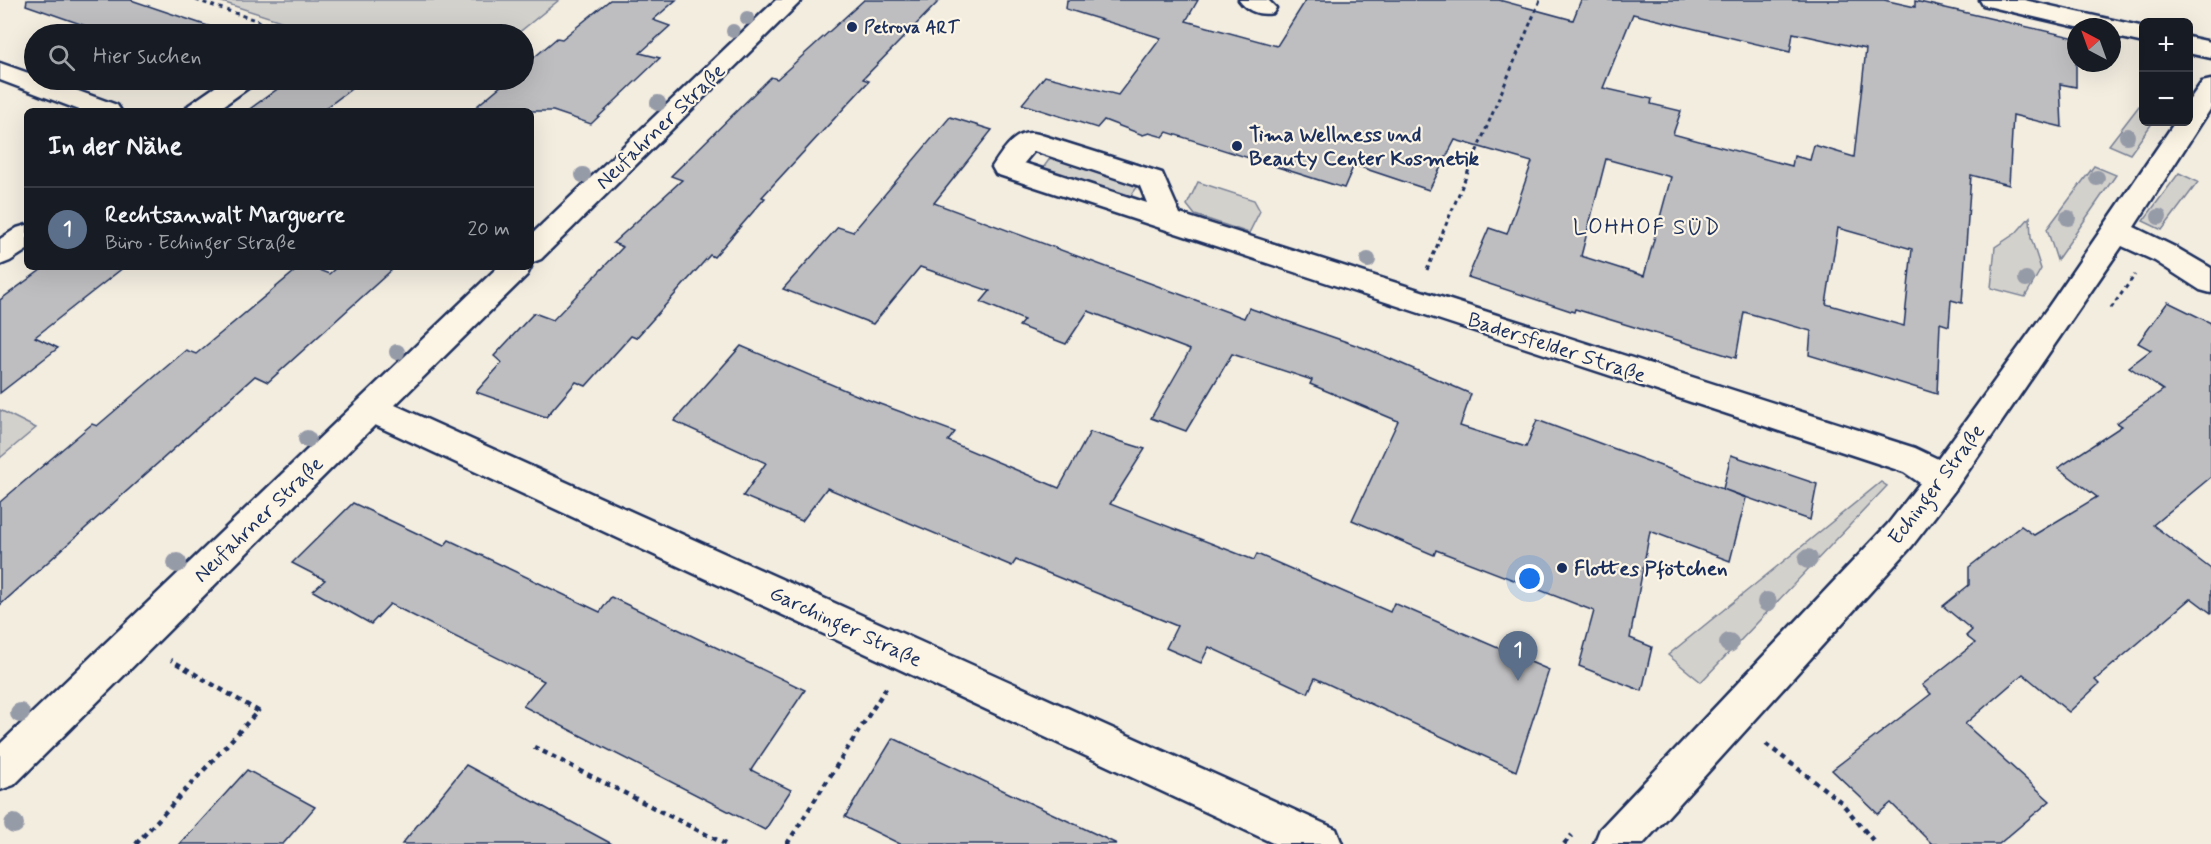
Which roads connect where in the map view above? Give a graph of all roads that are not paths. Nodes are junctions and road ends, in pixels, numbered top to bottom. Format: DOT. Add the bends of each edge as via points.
graph roads {
  1 [pos="790,0"];
  2 [pos="1992,0"];
  3 [pos="2071,18"];
  4 [pos="2121,29"];
  5 [pos="2139,34"];
  6 [pos="2193,46"];
  7 [pos="2211,50"];
  8 [pos="0,71"];
  9 [pos="24,80"];
  10 [pos="2211,88"];
  11 [pos="51,90"];
  12 [pos="228,90"];
  13 [pos="100,108"];
  14 [pos="202,108"];
  15 [pos="1168,221"];
  16 [pos="2117,231"];
  17 [pos="24,237"];
  18 [pos="534,249"];
  19 [pos="0,254"];
  20 [pos="513,270"];
  21 [pos="2211,282"];
  22 [pos="371,409"];
  23 [pos="1943,480"];
  24 [pos="0,771"];
  25 [pos="1321,844"];
  26 [pos="1615,844"];
  1 -- 18 [label="street, Neufahrner Straße"];
  2 -- 3 [label="street"];
  4 -- 5 [label="street"];
  6 -- 7 [label="street"];
  8 -- 9 [label="street"];
  10 -- 16 [label="street, Echinger Straße"];
  11 -- 13 [label="street"];
  12 -- 14 [label="street"];
  15 -- 15 [label="street, Badersfelder Straße" via="1016,171 1006,168 1028,140 1141,176 1152,180"];
  15 -- 23 [label="street, Badersfelder Straße" via="1915,462"];
  16 -- 21 [label="street"];
  16 -- 23 [label="street, Echinger Straße"];
  17 -- 19 [label="street"];
  20 -- 22 [label="street, Neufahrner Straße"];
  22 -- 24 [label="street, Neufahrner Straße"];
  22 -- 25 [label="street, Garchinger Straße"];
  23 -- 26 [label="street, Echinger Straße" via="1900,535"];
}
